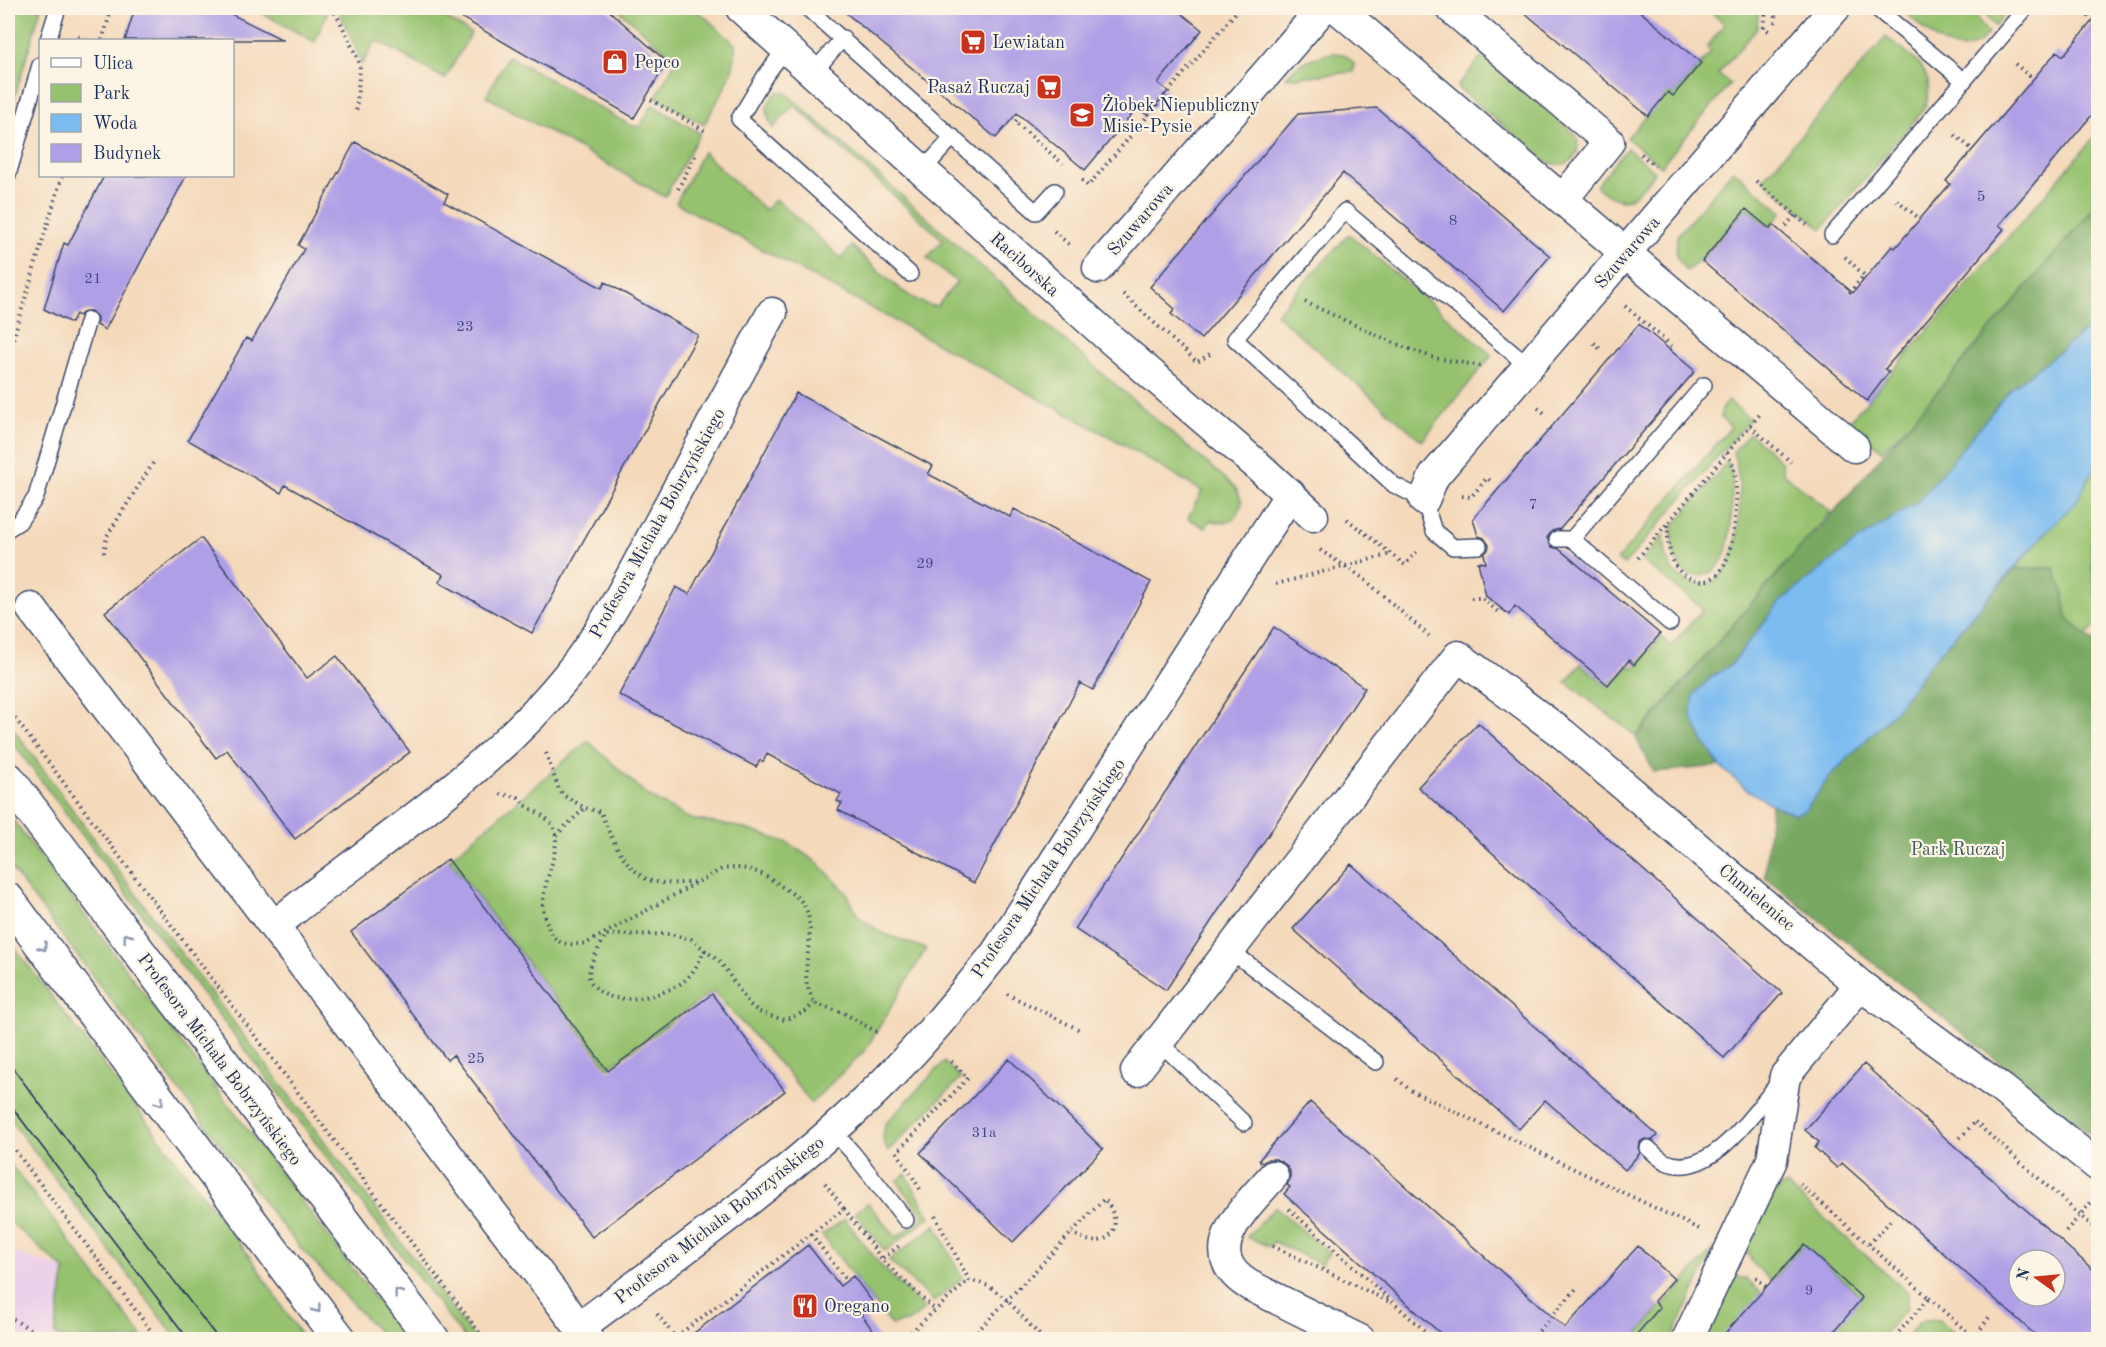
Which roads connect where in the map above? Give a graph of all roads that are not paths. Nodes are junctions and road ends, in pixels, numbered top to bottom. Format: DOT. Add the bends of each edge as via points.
graph roads {
  1 [pos="58,8"];
  2 [pos="741,8"];
  3 [pos="807,8"];
  4 [pos="1323,8"];
  5 [pos="1337,8"];
  6 [pos="1451,8"];
  7 [pos="1835,8"];
  8 [pos="1876,8"];
  9 [pos="2026,8"];
  10 [pos="843,38"];
  11 [pos="48,39"];
  12 [pos="786,48"];
  13 [pos="39,68"];
  14 [pos="813,73"];
  15 [pos="1964,81"];
  16 [pos="953,137"];
  17 [pos="922,171"];
  18 [pos="8,175"];
  19 [pos="1055,191"];
  20 [pos="1563,199"];
  21 [pos="1832,235"];
  22 [pos="1625,253"];
  23 [pos="1098,268"];
  24 [pos="910,274"];
  25 [pos="772,313"];
  26 [pos="88,321"];
  27 [pos="1529,367"];
  28 [pos="1704,385"];
  29 [pos="1854,447"];
  30 [pos="1290,494"];
  31 [pos="1424,500"];
  32 [pos="1313,516"];
  33 [pos="8,529"];
  34 [pos="1479,546"];
  35 [pos="32,608"];
  36 [pos="1670,623"];
  37 [pos="8,779"];
  38 [pos="8,900"];
  39 [pos="274,926"];
  40 [pos="1230,950"];
  41 [pos="1860,985"];
  42 [pos="1159,1042"];
  43 [pos="1376,1062"];
  44 [pos="1136,1071"];
  45 [pos="1785,1076"];
  46 [pos="1244,1124"];
  47 [pos="833,1131"];
  48 [pos="1648,1148"];
  49 [pos="2098,1166"];
  50 [pos="1273,1176"];
  51 [pos="906,1220"];
  52 [pos="584,1333"];
  53 [pos="340,1340"];
  54 [pos="433,1340"];
  55 [pos="1360,1340"];
  56 [pos="1687,1340"];
  1 -- 11 [label="lane"];
  2 -- 12 [label="street, Raciborska"];
  3 -- 10 [label="lane"];
  4 -- 23 [label="street, Szuwarowa"];
  5 -- 20 [label="street"];
  6 -- 20 [label="street" via="1609,142"];
  7 -- 22 [label="street, Szuwarowa"];
  8 -- 15 [label="lane"];
  9 -- 15 [label="lane"];
  10 -- 14 [label="lane"];
  10 -- 16 [label="lane"];
  12 -- 14 [label="street, Raciborska"];
  12 -- 24 [label="lane" via="739,119"];
  13 -- 18 [label="lane"];
  14 -- 17 [label="street, Raciborska"];
  15 -- 21 [label="lane"];
  16 -- 17 [label="lane"];
  16 -- 19 [label="lane" via="1036,212"];
  17 -- 30 [label="street, Raciborska"];
  20 -- 22 [label="street"];
  22 -- 27 [label="street, Szuwarowa"];
  22 -- 29 [label="street"];
  25 -- 39 [label="street, Profesora Michała Bobrzyńskiego" via="627,585 569,675 513,737 475,770"];
  26 -- 33 [label="lane" via="36,497 19,522"];
  27 -- 31 [label="street, Szuwarowa" via="1434,476"];
  27 -- 31 [label="lane" via="1344,211 1235,339 1394,485"];
  28 -- 36 [label="lane" via="1565,539"];
  30 -- 32 [label="street, Raciborska"];
  30 -- 47 [label="street, Profesora Michała Bobrzyńskiego" via="996,953 911,1052"];
  31 -- 34 [label="lane" via="1434,531 1453,547"];
  35 -- 39 [label="street"];
  54 -- 37 [label="main road, Profesora Michała Bobrzyńskiego, one-way"];
  38 -- 53 [label="main road, one-way"];
  39 -- 52 [label="street"];
  40 -- 41 [label="street, Chmieleniec" via="1458,656 1563,734"];
  40 -- 42 [label="street"];
  40 -- 43 [label="lane"];
  41 -- 45 [label="street"];
  41 -- 49 [label="street, Chmieleniec" via="2002,1089"];
  42 -- 44 [label="street"];
  42 -- 46 [label="lane"];
  45 -- 48 [label="lane" via="1729,1142 1708,1157 1672,1164"];
  45 -- 56 [label="street" via="1772,1160"];
  47 -- 51 [label="lane"];
  47 -- 52 [label="street, Profesora Michała Bobrzyńskiego"];
  50 -- 55 [label="street" via="1233,1222 1226,1243 1226,1262 1249,1285"];
}
